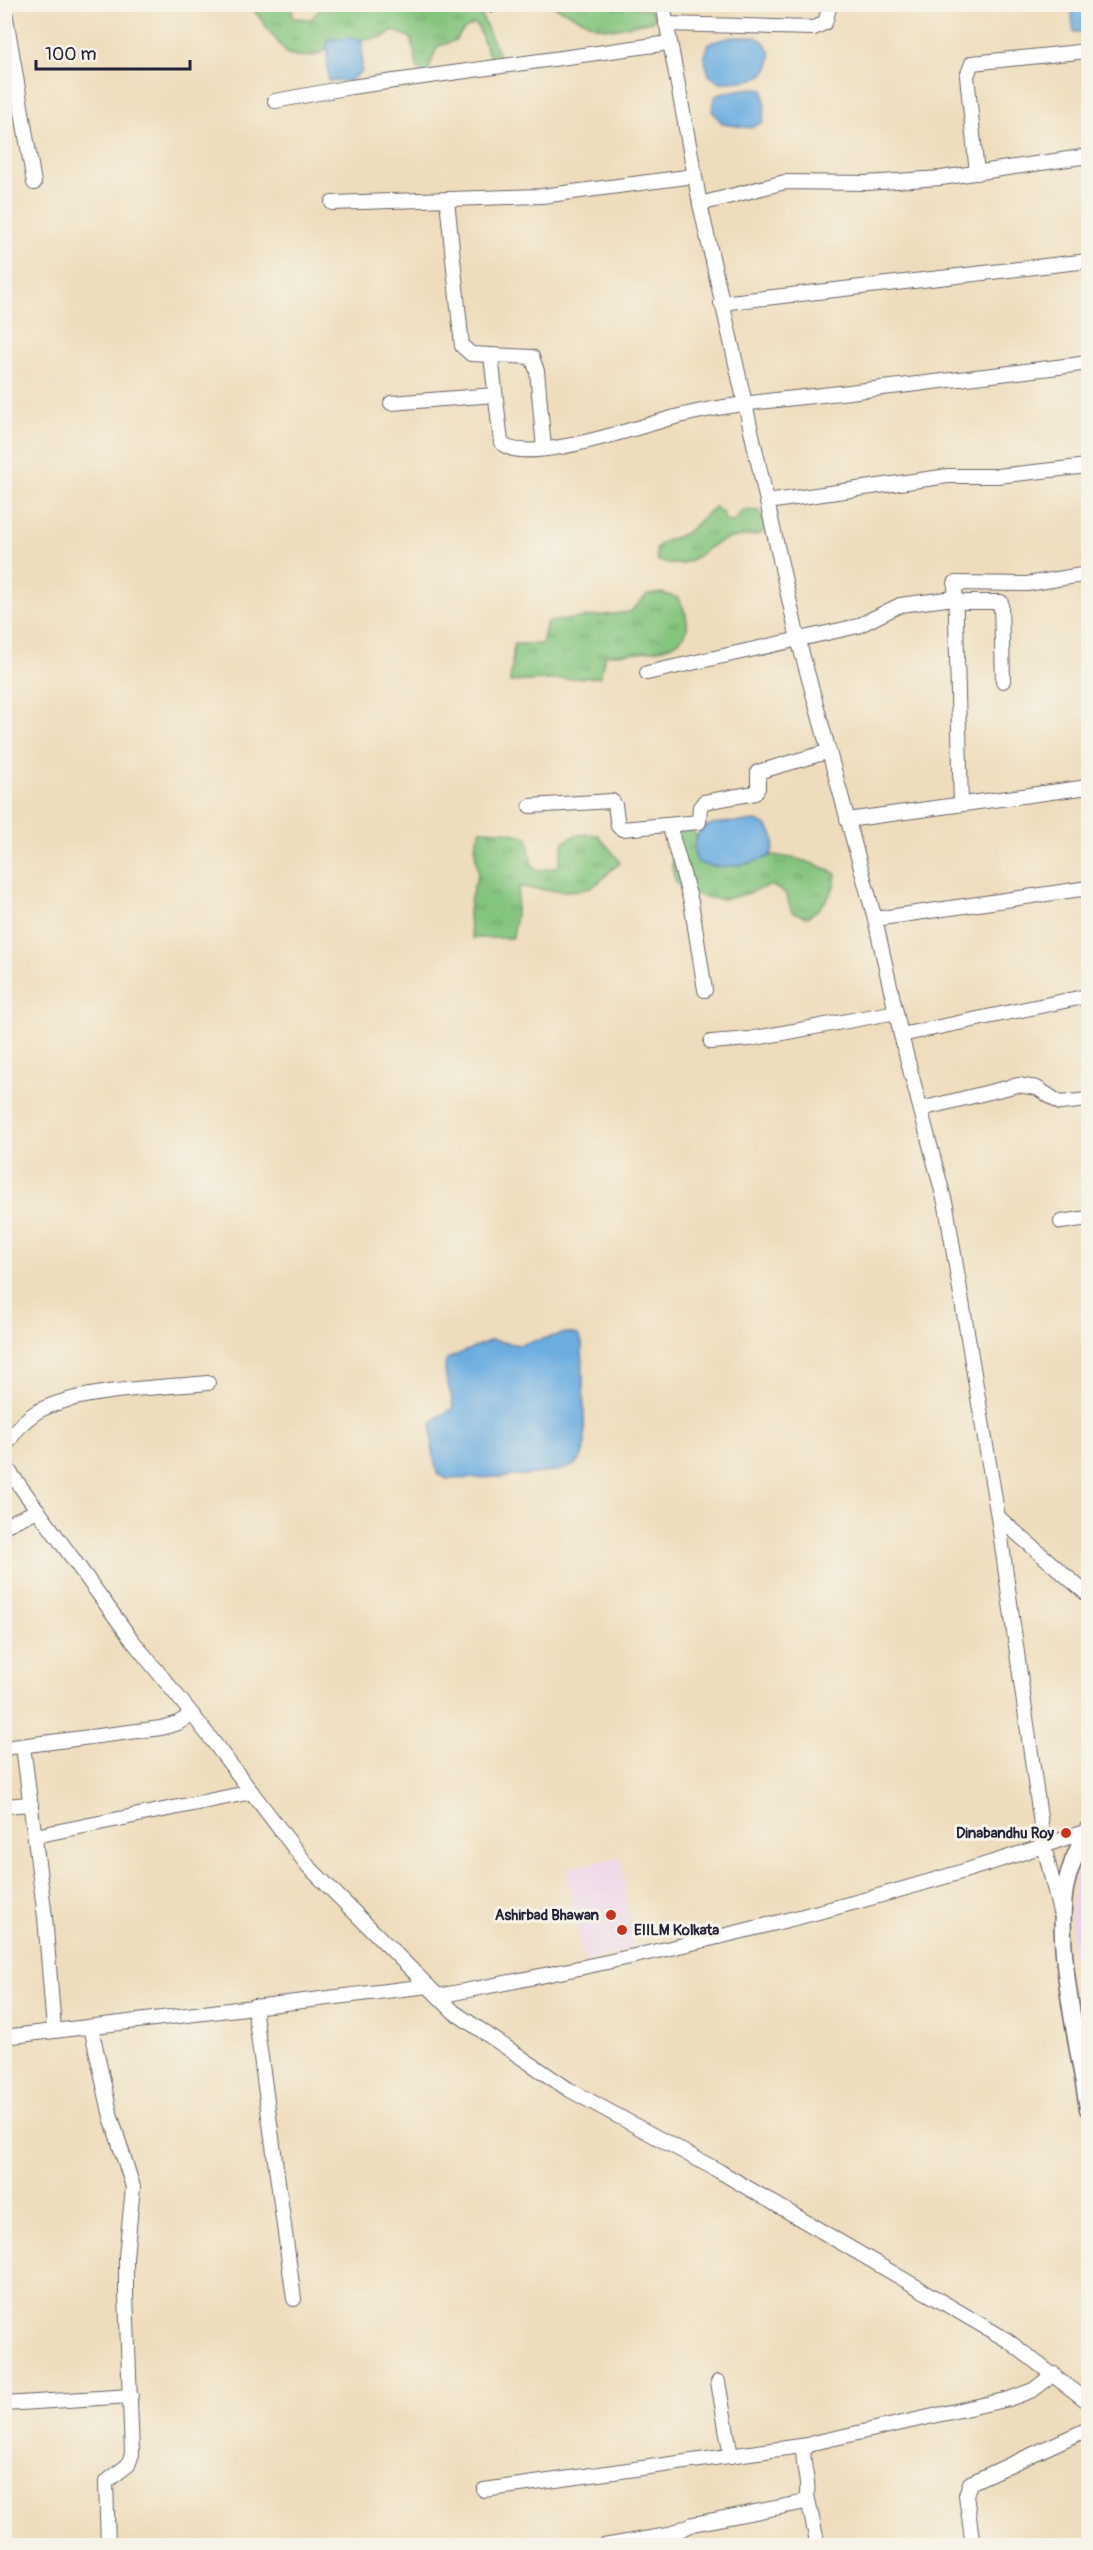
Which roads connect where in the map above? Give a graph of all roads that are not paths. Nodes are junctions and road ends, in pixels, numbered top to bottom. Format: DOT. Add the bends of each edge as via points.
graph roads {
  1 [pos="663,4"];
  2 [pos="830,4"];
  3 [pos="4,6"];
  4 [pos="666,24"];
  5 [pos="669,43"];
  6 [pos="1089,51"];
  7 [pos="275,101"];
  8 [pos="1089,156"];
  9 [pos="977,173"];
  10 [pos="694,176"];
  11 [pos="34,183"];
  12 [pos="447,200"];
  13 [pos="332,203"];
  14 [pos="700,204"];
  15 [pos="1089,261"];
  16 [pos="721,303"];
  17 [pos="490,356"];
  18 [pos="1089,363"];
  19 [pos="495,395"];
  20 [pos="392,403"];
  21 [pos="744,404"];
  22 [pos="544,449"];
  23 [pos="1089,466"];
  24 [pos="767,502"];
  25 [pos="1089,574"];
  26 [pos="954,600"];
  27 [pos="798,639"];
  28 [pos="647,673"];
  29 [pos="1003,681"];
  30 [pos="827,752"];
  31 [pos="1089,787"];
  32 [pos="961,804"];
  33 [pos="530,806"];
  34 [pos="847,820"];
  35 [pos="669,825"];
  36 [pos="1089,888"];
  37 [pos="875,919"];
  38 [pos="705,990"];
  39 [pos="1089,996"];
  40 [pos="896,1012"];
  41 [pos="901,1035"];
  42 [pos="711,1042"];
  43 [pos="1089,1100"];
  44 [pos="921,1109"];
  45 [pos="1089,1218"];
  46 [pos="1061,1222"];
  47 [pos="204,1384"];
  48 [pos="4,1448"];
  49 [pos="4,1464"];
  50 [pos="38,1510"];
  51 [pos="998,1516"];
  52 [pos="4,1526"];
  53 [pos="1089,1595"];
  54 [pos="192,1714"];
  55 [pos="23,1746"];
  56 [pos="4,1748"];
  57 [pos="252,1792"];
  58 [pos="31,1804"];
  59 [pos="4,1806"];
  60 [pos="1088,1830"];
  61 [pos="35,1836"];
  62 [pos="1044,1846"];
  63 [pos="1063,1921"];
  64 [pos="433,1991"];
  65 [pos="254,2006"];
  66 [pos="92,2027"];
  67 [pos="54,2030"];
  68 [pos="4,2037"];
  69 [pos="1089,2109"];
  70 [pos="294,2299"];
  71 [pos="1054,2374"];
  72 [pos="718,2382"];
  73 [pos="131,2396"];
  74 [pos="1089,2402"];
  75 [pos="4,2404"];
  76 [pos="1089,2429"];
  77 [pos="808,2445"];
  78 [pos="731,2456"];
  79 [pos="484,2490"];
  80 [pos="807,2495"];
  81 [pos="972,2539"];
  82 [pos="108,2546"];
  83 [pos="604,2546"];
  84 [pos="818,2546"];
  1 -- 4 [label="street"];
  2 -- 4 [label="street" via="825,22 814,28"];
  3 -- 11 [label="street"];
  4 -- 5 [label="street"];
  5 -- 7 [label="street"];
  5 -- 10 [label="street"];
  6 -- 9 [label="street" via="972,63 967,76"];
  8 -- 9 [label="street"];
  9 -- 14 [label="street" via="866,183 785,182"];
  10 -- 12 [label="street" via="542,196"];
  10 -- 14 [label="street"];
  12 -- 13 [label="street"];
  12 -- 17 [label="street" via="462,346 471,354"];
  14 -- 16 [label="street"];
  15 -- 16 [label="street"];
  16 -- 21 [label="street"];
  17 -- 19 [label="street"];
  17 -- 22 [label="street" via="526,355 535,363"];
  18 -- 21 [label="street"];
  19 -- 20 [label="street"];
  19 -- 22 [label="street" via="504,447"];
  21 -- 22 [label="street"];
  21 -- 24 [label="street"];
  23 -- 24 [label="street" via="998,476 948,476"];
  24 -- 27 [label="street"];
  25 -- 26 [label="street" via="1027,584 957,582"];
  26 -- 27 [label="street" via="900,605 860,626"];
  26 -- 29 [label="street" via="1001,602"];
  26 -- 32 [label="street"];
  27 -- 28 [label="street"];
  27 -- 30 [label="street"];
  30 -- 34 [label="street"];
  30 -- 35 [label="street" via="762,770 757,774 755,793 706,801 701,804 699,822"];
  31 -- 32 [label="street"];
  32 -- 34 [label="street"];
  33 -- 35 [label="street" via="612,801 620,828"];
  34 -- 37 [label="street"];
  35 -- 38 [label="street" via="691,902"];
  36 -- 37 [label="street"];
  37 -- 40 [label="street"];
  39 -- 41 [label="street"];
  40 -- 41 [label="street"];
  40 -- 42 [label="street" via="750,1039"];
  41 -- 44 [label="street"];
  43 -- 44 [label="street" via="1060,1103 1037,1088 1018,1085"];
  44 -- 51 [label="street" via="946,1206"];
  45 -- 46 [label="street"];
  47 -- 48 [label="street" via="79,1398 50,1405 25,1422"];
  49 -- 50 [label="street"];
  50 -- 52 [label="street"];
  50 -- 54 [label="street" via="132,1640"];
  51 -- 53 [label="street"];
  51 -- 62 [label="street"];
  54 -- 55 [label="street" via="161,1728"];
  54 -- 57 [label="street"];
  55 -- 56 [label="street"];
  55 -- 58 [label="street"];
  57 -- 61 [label="street"];
  57 -- 64 [label="street" via="308,1866"];
  58 -- 59 [label="street"];
  58 -- 61 [label="street"];
  60 -- 62 [label="street"];
  60 -- 63 [label="main road" via="1072,1863"];
  61 -- 67 [label="street"];
  62 -- 63 [label="street"];
  62 -- 64 [label="street" via="978,1868 759,1926 537,1978"];
  63 -- 69 [label="main road"];
  64 -- 65 [label="street"];
  64 -- 71 [label="street" via="454,2012 568,2088 719,2171 1007,2340"];
  65 -- 66 [label="street"];
  65 -- 70 [label="street"];
  66 -- 67 [label="street"];
  66 -- 73 [label="street" via="111,2117 133,2187 126,2257"];
  67 -- 68 [label="street"];
  71 -- 74 [label="street"];
  71 -- 77 [label="street" via="1033,2390 1009,2399"];
  72 -- 78 [label="street"];
  73 -- 75 [label="street"];
  73 -- 82 [label="street" via="131,2460 106,2482"];
  76 -- 81 [label="street" via="970,2483 966,2495"];
  77 -- 78 [label="street"];
  77 -- 80 [label="street" via="803,2456"];
  78 -- 79 [label="street"];
  80 -- 83 [label="street" via="794,2505 700,2522 668,2535"];
  80 -- 84 [label="street"];
}
